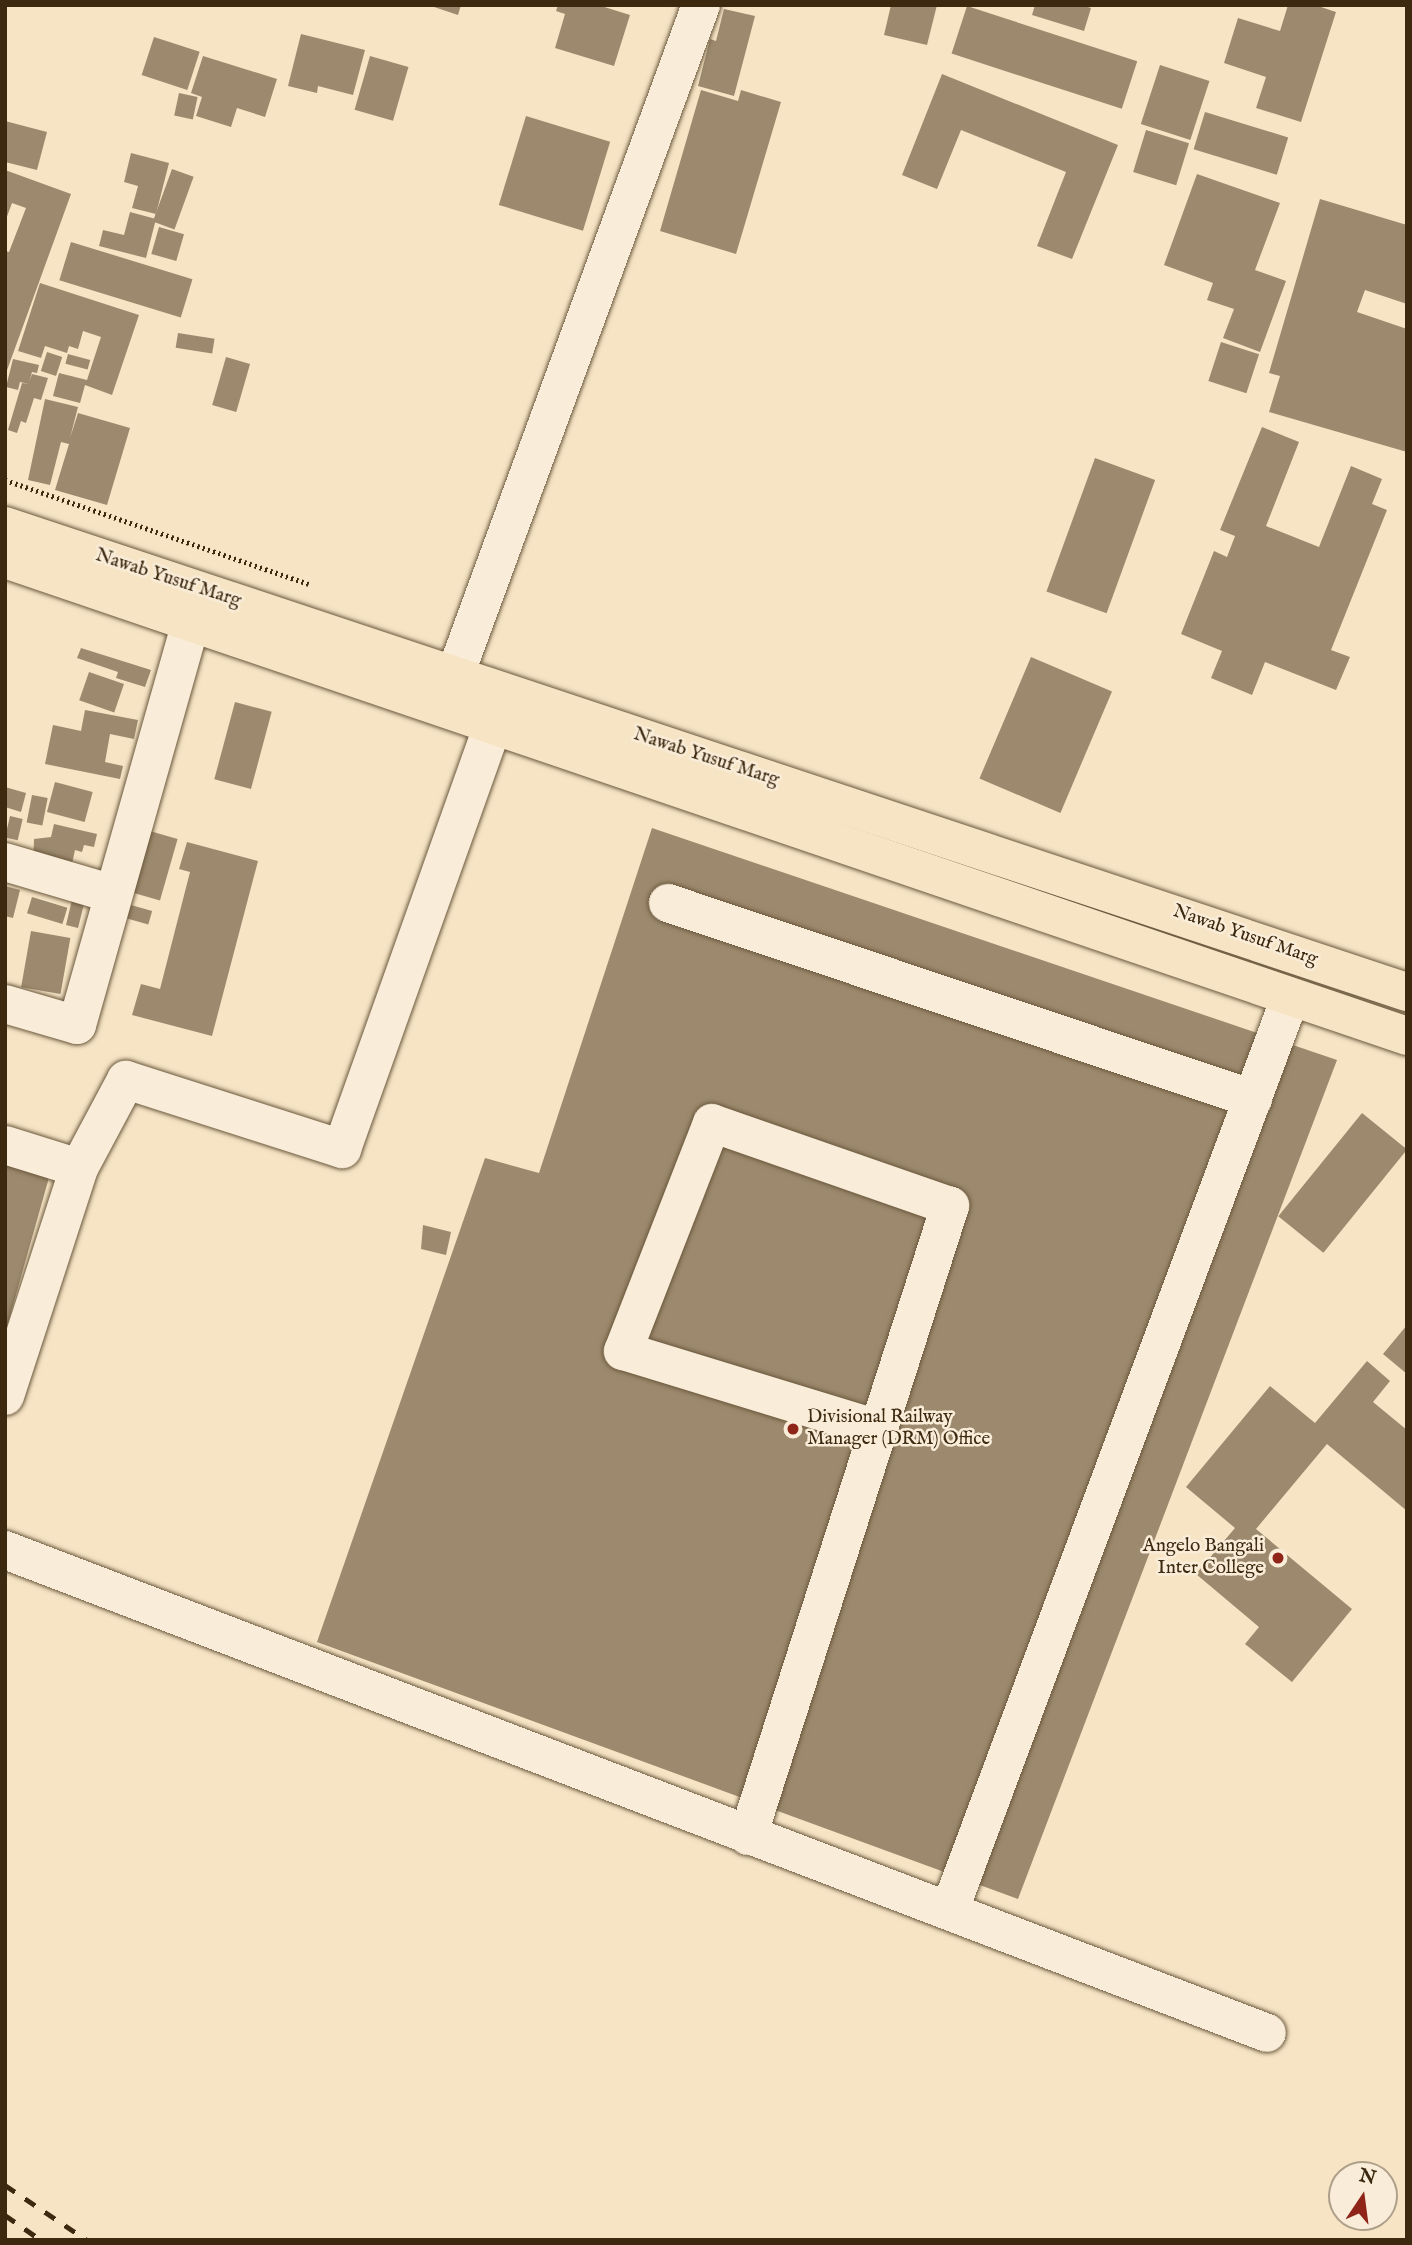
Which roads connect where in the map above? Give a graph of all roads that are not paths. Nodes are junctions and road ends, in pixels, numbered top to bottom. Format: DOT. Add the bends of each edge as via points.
graph roads {
  1 [pos="701,5"];
  2 [pos="5,526"];
  3 [pos="5,559"];
  4 [pos="192,619"];
  5 [pos="455,675"];
  6 [pos="494,723"];
  7 [pos="5,862"];
  8 [pos="113,894"];
  9 [pos="668,903"];
  10 [pos="1407,992"];
  11 [pos="1290,998"];
  12 [pos="5,1004"];
  13 [pos="1407,1036"];
  14 [pos="1253,1099"];
  15 [pos="5,1145"];
  16 [pos="79,1168"];
  17 [pos="5,1396"];
  18 [pos="878,1429"];
  19 [pos="5,1550"];
  20 [pos="748,1836"];
  21 [pos="950,1909"];
  22 [pos="1267,2034"];
  1 -- 5 [label="street"];
  2 -- 5 [label="main road, Nawab Yusuf Marg"];
  3 -- 4 [label="main road"];
  4 -- 6 [label="main road"];
  4 -- 8 [label="street"];
  5 -- 10 [label="main road, Nawab Yusuf Marg"];
  6 -- 11 [label="main road"];
  6 -- 16 [label="street" via="342,1149 126,1080"];
  7 -- 8 [label="street"];
  8 -- 12 [label="street" via="77,1025"];
  9 -- 14 [label="street"];
  11 -- 13 [label="main road"];
  11 -- 14 [label="street"];
  14 -- 21 [label="street"];
  15 -- 16 [label="street"];
  16 -- 17 [label="street"];
  18 -- 18 [label="street" via="950,1206 712,1123 623,1351"];
  18 -- 20 [label="street"];
  19 -- 20 [label="street"];
  20 -- 21 [label="street"];
  21 -- 22 [label="street"];
}
